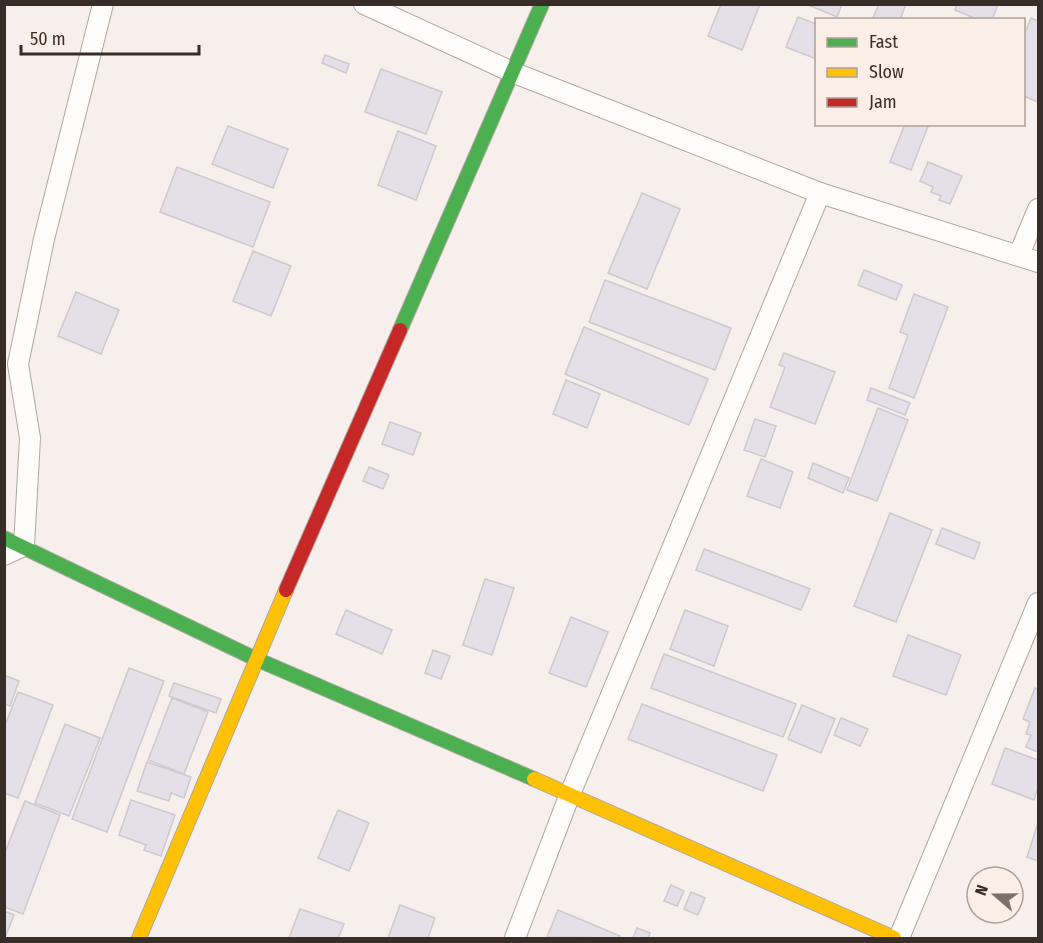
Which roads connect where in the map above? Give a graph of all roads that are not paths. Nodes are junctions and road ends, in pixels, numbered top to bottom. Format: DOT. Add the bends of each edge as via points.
graph roads {
  1 [pos="103,4"];
  2 [pos="364,4"];
  3 [pos="542,4"];
  4 [pos="386,10"];
  5 [pos="512,72"];
  6 [pos="820,193"];
  7 [pos="1038,209"];
  8 [pos="1019,255"];
  9 [pos="1038,262"];
  10 [pos="4,538"];
  11 [pos="24,546"];
  12 [pos="4,555"];
  13 [pos="1038,603"];
  14 [pos="256,659"];
  15 [pos="570,794"];
  16 [pos="139,939"];
  17 [pos="514,939"];
  18 [pos="894,939"];
  19 [pos="899,939"];
  1 -- 11 [label="street" via="44,239 18,364 30,438"];
  2 -- 4 [label="street"];
  3 -- 5 [label="street"];
  4 -- 5 [label="street"];
  5 -- 6 [label="street"];
  5 -- 14 [label="street"];
  6 -- 8 [label="street"];
  6 -- 15 [label="street"];
  7 -- 8 [label="street"];
  8 -- 9 [label="street"];
  10 -- 11 [label="street"];
  11 -- 12 [label="street"];
  11 -- 14 [label="street"];
  13 -- 19 [label="street"];
  14 -- 15 [label="street"];
  14 -- 16 [label="street"];
  15 -- 17 [label="street"];
  15 -- 18 [label="street"];
}
